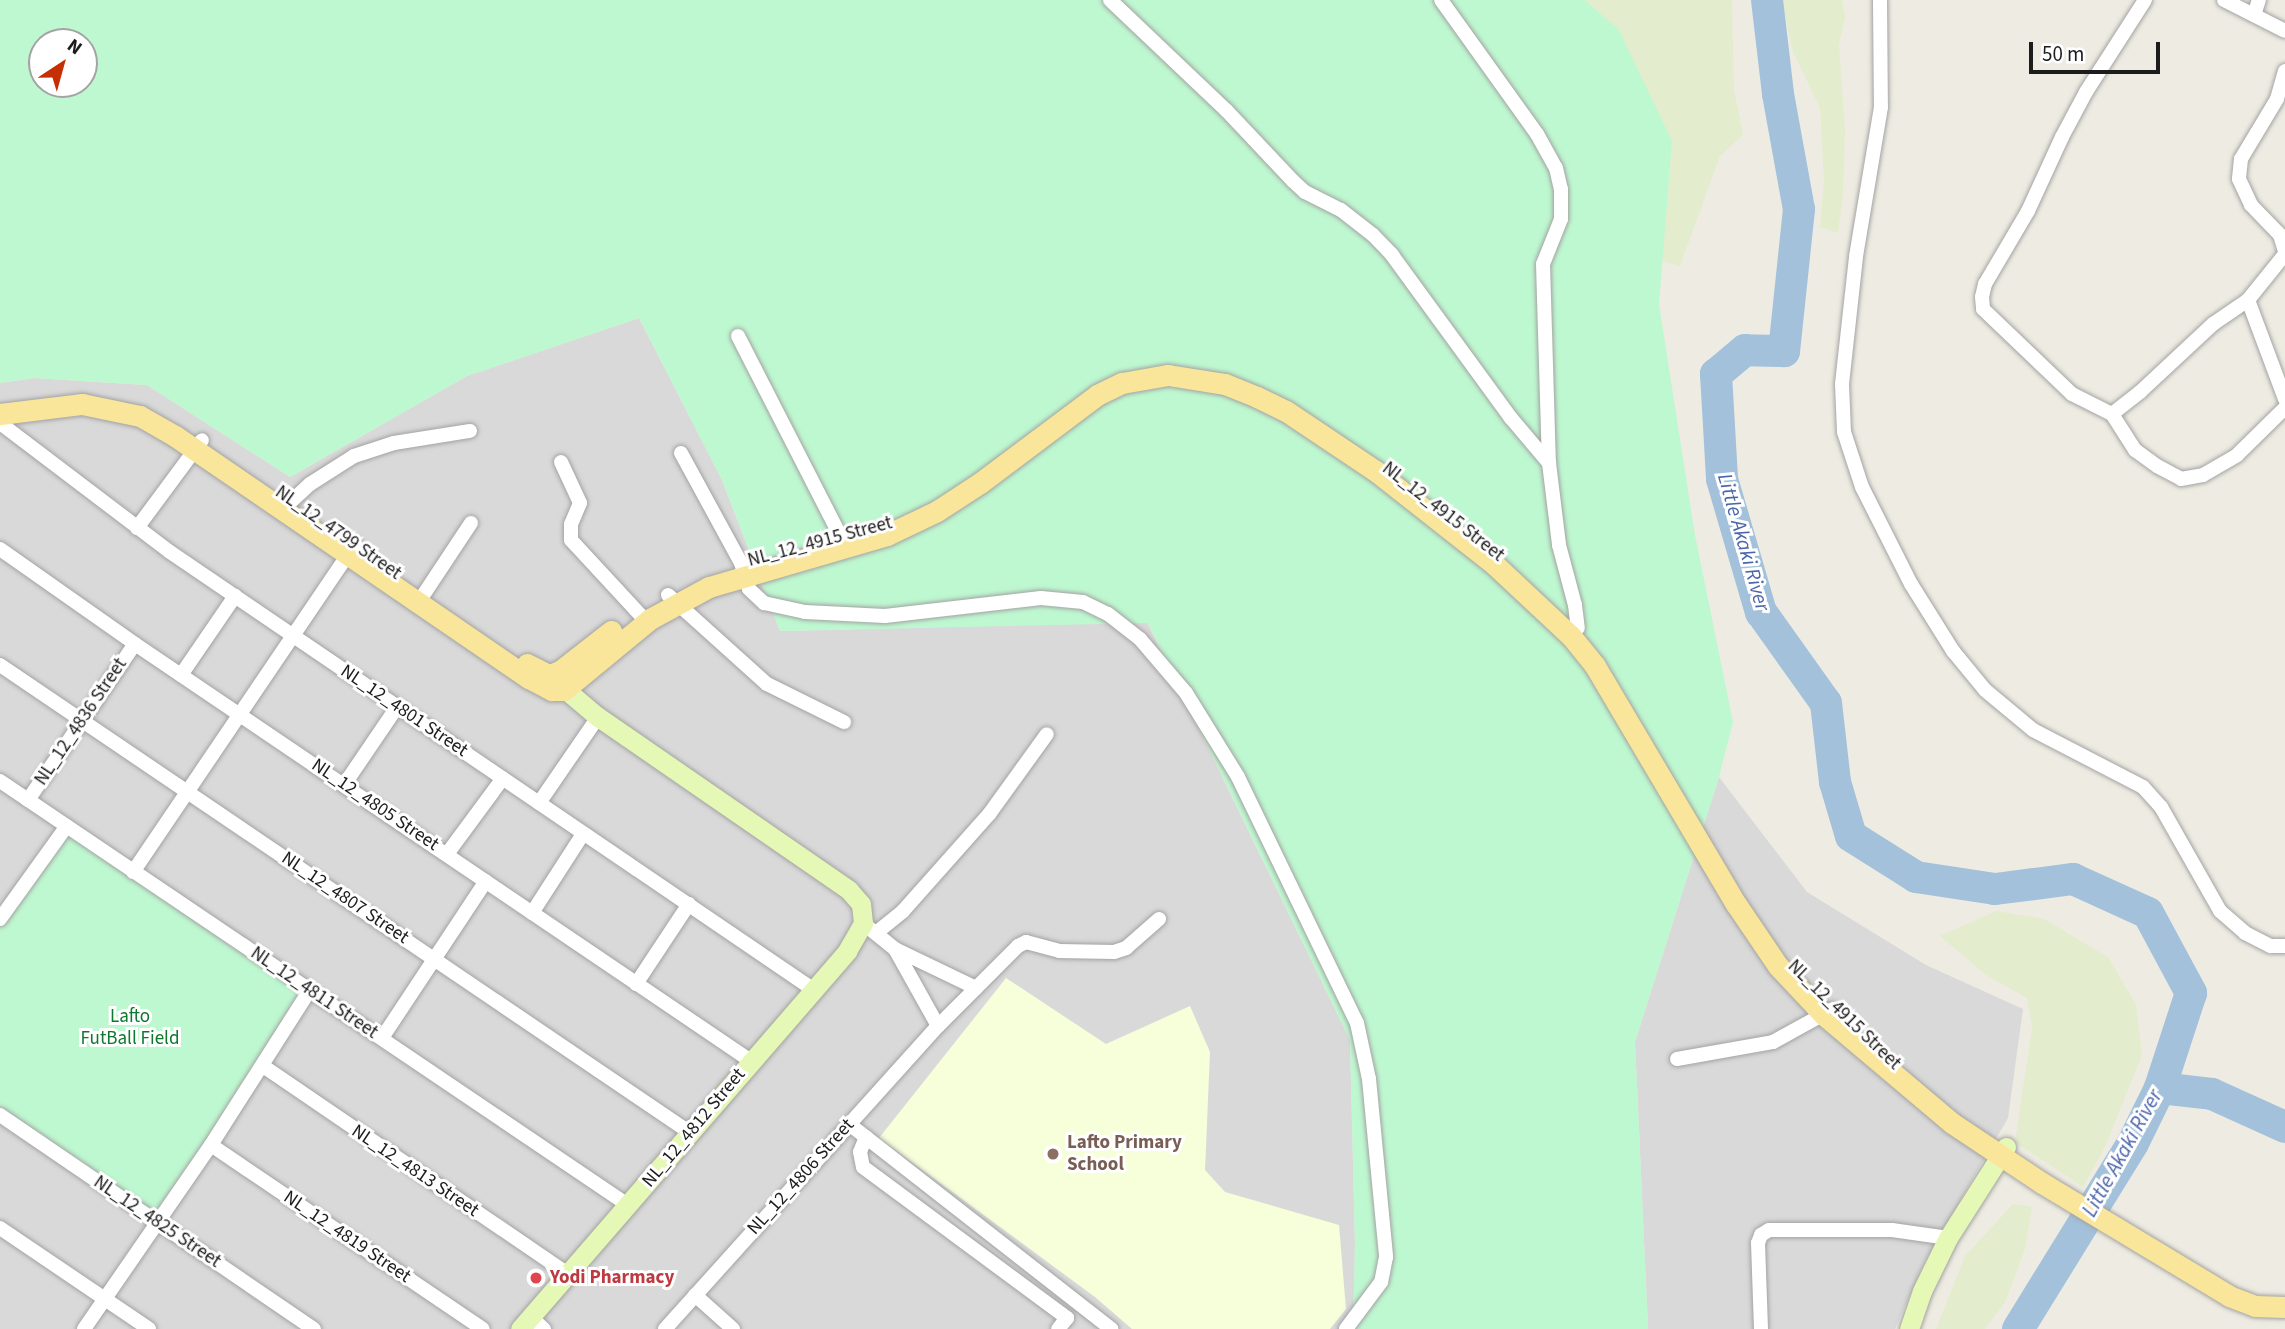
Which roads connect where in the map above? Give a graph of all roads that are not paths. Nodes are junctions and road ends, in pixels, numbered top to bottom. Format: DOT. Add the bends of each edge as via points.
graph roads {
  1 [pos="1110,0"];
  2 [pos="1441,0"];
  3 [pos="1880,0"];
  4 [pos="2145,0"];
  5 [pos="2224,0"];
  6 [pos="2259,0"];
  7 [pos="2254,15"];
  8 [pos="2285,31"];
  9 [pos="2285,71"];
  10 [pos="2285,253"];
  11 [pos="2248,300"];
  12 [pos="738,335"];
  13 [pos="103,399"];
  14 [pos="2285,399"];
  15 [pos="0,401"];
  16 [pos="2285,408"];
  17 [pos="0,414"];
  18 [pos="2112,414"];
  19 [pos="0,423"];
  20 [pos="470,431"];
  21 [pos="198,444"];
  22 [pos="681,453"];
  23 [pos="561,462"];
  24 [pos="1549,463"];
  25 [pos="288,505"];
  26 [pos="471,523"];
  27 [pos="137,528"];
  28 [pos="842,539"];
  29 [pos="0,549"];
  30 [pos="352,549"];
  31 [pos="742,569"];
  32 [pos="235,596"];
  33 [pos="421,598"];
  34 [pos="671,599"];
  35 [pos="642,617"];
  36 [pos="1578,628"];
  37 [pos="293,635"];
  38 [pos="135,644"];
  39 [pos="0,665"];
  40 [pos="181,675"];
  41 [pos="556,682"];
  42 [pos="397,707"];
  43 [pos="240,713"];
  44 [pos="598,717"];
  45 [pos="81,721"];
  46 [pos="844,722"];
  47 [pos="1046,734"];
  48 [pos="503,778"];
  49 [pos="0,781"];
  50 [pos="344,785"];
  51 [pos="186,791"];
  52 [pos="28,800"];
  53 [pos="539,803"];
  54 [pos="66,827"];
  55 [pos="583,834"];
  56 [pos="447,854"];
  57 [pos="133,872"];
  58 [pos="486,881"];
  59 [pos="0,892"];
  60 [pos="13,901"];
  61 [pos="689,904"];
  62 [pos="532,913"];
  63 [pos="0,919"];
  64 [pos="1159,919"];
  65 [pos="869,928"];
  66 [pos="2285,946"];
  67 [pos="895,949"];
  68 [pos="434,960"];
  69 [pos="636,984"];
  70 [pos="976,988"];
  71 [pos="814,989"];
  72 [pos="309,990"];
  73 [pos="1828,1012"];
  74 [pos="939,1026"];
  75 [pos="382,1038"];
  76 [pos="1677,1059"];
  77 [pos="751,1061"];
  78 [pos="263,1066"];
  79 [pos="0,1115"];
  80 [pos="849,1124"];
  81 [pos="689,1132"];
  82 [pos="866,1137"];
  83 [pos="211,1145"];
  84 [pos="2003,1152"];
  85 [pos="628,1205"];
  86 [pos="157,1222"];
  87 [pos="0,1228"];
  88 [pos="2131,1231"];
  89 [pos="1948,1238"];
  90 [pos="568,1274"];
  91 [pos="2285,1294"];
  92 [pos="695,1295"];
  93 [pos="105,1299"];
  94 [pos="2285,1307"];
  95 [pos="1063,1324"];
  96 [pos="532,1325"];
  97 [pos="84,1329"];
  98 [pos="149,1329"];
  99 [pos="314,1329"];
  100 [pos="483,1329"];
  101 [pos="665,1329"];
  102 [pos="733,1329"];
  103 [pos="1111,1329"];
  104 [pos="1346,1329"];
  105 [pos="1761,1329"];
  106 [pos="1909,1329"];
  1 -- 24 [label="street" via="1305,192 1341,210 1373,234"];
  2 -- 24 [label="street" via="1538,134 1562,189 1561,219 1543,264"];
  3 -- 66 [label="street" via="1881,107 1856,257 1841,397 1844,432 1861,487 1911,584 1953,651 1985,690 2033,730 2143,787 2161,807 2220,911 2245,933 2271,946"];
  4 -- 18 [label="street" via="2086,92 1982,297 1983,309 2055,380"];
  5 -- 7 [label="street"];
  6 -- 7 [label="street"];
  7 -- 8 [label="street"];
  9 -- 10 [label="street" via="2277,99 2241,159 2239,178 2251,205 2280,235"];
  10 -- 11 [label="street"];
  11 -- 14 [label="street"];
  11 -- 18 [label="street" via="2213,324"];
  12 -- 28 [label="street"];
  13 -- 15 [label="main road" via="79,391"];
  13 -- 17 [label="main road"];
  13 -- 21 [label="main road, NL_12_4799 Street"];
  16 -- 18 [label="street" via="2237,455 2203,475 2181,479 2135,450"];
  19 -- 27 [label="street, NL_12_4801 Street"];
  20 -- 25 [label="street" via="394,443 354,456 310,484"];
  21 -- 25 [label="main road, NL_12_4799 Street"];
  21 -- 27 [label="street"];
  22 -- 31 [label="street"];
  23 -- 35 [label="street" via="580,503 569,533 576,547"];
  24 -- 36 [label="street" via="1559,545"];
  25 -- 30 [label="main road, NL_12_4799 Street"];
  26 -- 33 [label="street"];
  27 -- 32 [label="street, NL_12_4801 Street"];
  28 -- 31 [label="main road, NL_12_4915 Street"];
  28 -- 36 [label="main road, NL_12_4915 Street" via="882,528 933,504 1106,379 1142,367 1192,368 1228,375 1256,387 1340,435 1464,525"];
  29 -- 38 [label="street, NL_12_4805 Street"];
  30 -- 33 [label="main road, NL_12_4799 Street"];
  30 -- 37 [label="street"];
  31 -- 34 [label="main road, NL_12_4915 Street"];
  31 -- 73 [label="main road, NL_12_4915 Street" via="887,535 913,524 956,500 1097,395 1122,383 1168,374 1225,384 1257,397 1286,411 1387,480 1495,565 1571,636 1595,666 1771,956 1789,981"];
  31 -- 104 [label="street" via="755,596 775,607 863,616 1041,598 1083,602 1108,614 1154,653 1186,693 1238,777 1357,1023 1369,1079 1386,1269"];
  32 -- 37 [label="street, NL_12_4801 Street"];
  32 -- 40 [label="street"];
  33 -- 41 [label="main road, NL_12_4799 Street"];
  34 -- 35 [label="main road, NL_12_4915 Street"];
  34 -- 46 [label="street" via="767,684"];
  35 -- 41 [label="main road, NL_12_4915 Street" via="560,671"];
  36 -- 73 [label="main road, NL_12_4915 Street" via="1603,661 1744,897"];
  37 -- 42 [label="street, NL_12_4801 Street"];
  37 -- 43 [label="street"];
  38 -- 40 [label="street, NL_12_4805 Street"];
  38 -- 45 [label="street, NL_12_4836 Street"];
  39 -- 45 [label="street, NL_12_4807 Street"];
  40 -- 43 [label="street, NL_12_4805 Street"];
  41 -- 44 [label="street, NL_12_4799 Street"];
  42 -- 48 [label="street, NL_12_4801 Street"];
  42 -- 50 [label="street"];
  43 -- 50 [label="street, NL_12_4805 Street"];
  43 -- 51 [label="street"];
  44 -- 53 [label="street"];
  44 -- 65 [label="street, NL_12_4799 Street" via="849,890 861,904"];
  45 -- 51 [label="street, NL_12_4807 Street"];
  45 -- 52 [label="street, NL_12_4836 Street"];
  47 -- 65 [label="street" via="990,813 903,911"];
  48 -- 53 [label="street, NL_12_4801 Street"];
  48 -- 56 [label="street"];
  49 -- 52 [label="street, NL_12_4811 Street"];
  50 -- 56 [label="street, NL_12_4805 Street"];
  51 -- 57 [label="street"];
  51 -- 68 [label="street, NL_12_4807 Street"];
  52 -- 54 [label="street, NL_12_4811 Street"];
  53 -- 55 [label="street, NL_12_4801 Street"];
  54 -- 57 [label="street, NL_12_4811 Street"];
  54 -- 60 [label="street"];
  55 -- 61 [label="street, NL_12_4801 Street"];
  55 -- 62 [label="street"];
  56 -- 58 [label="street, NL_12_4805 Street"];
  57 -- 72 [label="street, NL_12_4811 Street"];
  58 -- 62 [label="street, NL_12_4805 Street"];
  58 -- 68 [label="street"];
  59 -- 60 [label="street"];
  60 -- 63 [label="street"];
  61 -- 69 [label="street"];
  61 -- 71 [label="street, NL_12_4801 Street"];
  62 -- 69 [label="street, NL_12_4805 Street"];
  64 -- 70 [label="street, NL_12_4806 Street" via="1126,948 1114,952 1059,951 1026,942"];
  65 -- 67 [label="street, NL_12_4799 Street"];
  65 -- 71 [label="street, NL_12_4812 Street"];
  67 -- 70 [label="street"];
  67 -- 74 [label="street, NL_12_4799 Street"];
  68 -- 75 [label="street"];
  68 -- 81 [label="street, NL_12_4807 Street"];
  69 -- 77 [label="street, NL_12_4805 Street"];
  70 -- 74 [label="street, NL_12_4806 Street"];
  71 -- 77 [label="street, NL_12_4812 Street"];
  72 -- 75 [label="street, NL_12_4811 Street"];
  72 -- 78 [label="street"];
  73 -- 76 [label="street" via="1773,1042"];
  73 -- 84 [label="main road, NL_12_4915 Street"];
  74 -- 80 [label="street, NL_12_4806 Street"];
  75 -- 85 [label="street, NL_12_4811 Street"];
  77 -- 81 [label="street, NL_12_4812 Street"];
  78 -- 83 [label="street"];
  78 -- 90 [label="street, NL_12_4813 Street"];
  79 -- 86 [label="street, NL_12_4825 Street"];
  80 -- 82 [label="street"];
  80 -- 92 [label="street, NL_12_4806 Street"];
  81 -- 85 [label="street, NL_12_4812 Street"];
  82 -- 95 [label="street" via="860,1161 872,1175"];
  82 -- 103 [label="street"];
  83 -- 86 [label="street"];
  83 -- 100 [label="street, NL_12_4819 Street"];
  84 -- 88 [label="main road, NL_12_4915 Street"];
  84 -- 89 [label="street"];
  85 -- 90 [label="street, NL_12_4812 Street"];
  86 -- 93 [label="street"];
  86 -- 99 [label="street, NL_12_4825 Street"];
  87 -- 93 [label="street"];
  88 -- 91 [label="main road" via="2233,1285 2257,1293"];
  88 -- 94 [label="main road" via="2229,1296 2255,1306"];
  89 -- 105 [label="street" via="1892,1230 1769,1230 1758,1243"];
  89 -- 106 [label="street"];
  90 -- 96 [label="street, NL_12_4812 Street"];
  92 -- 101 [label="street, NL_12_4806 Street"];
  92 -- 102 [label="street"];
  93 -- 97 [label="street"];
  93 -- 98 [label="street"];
}
